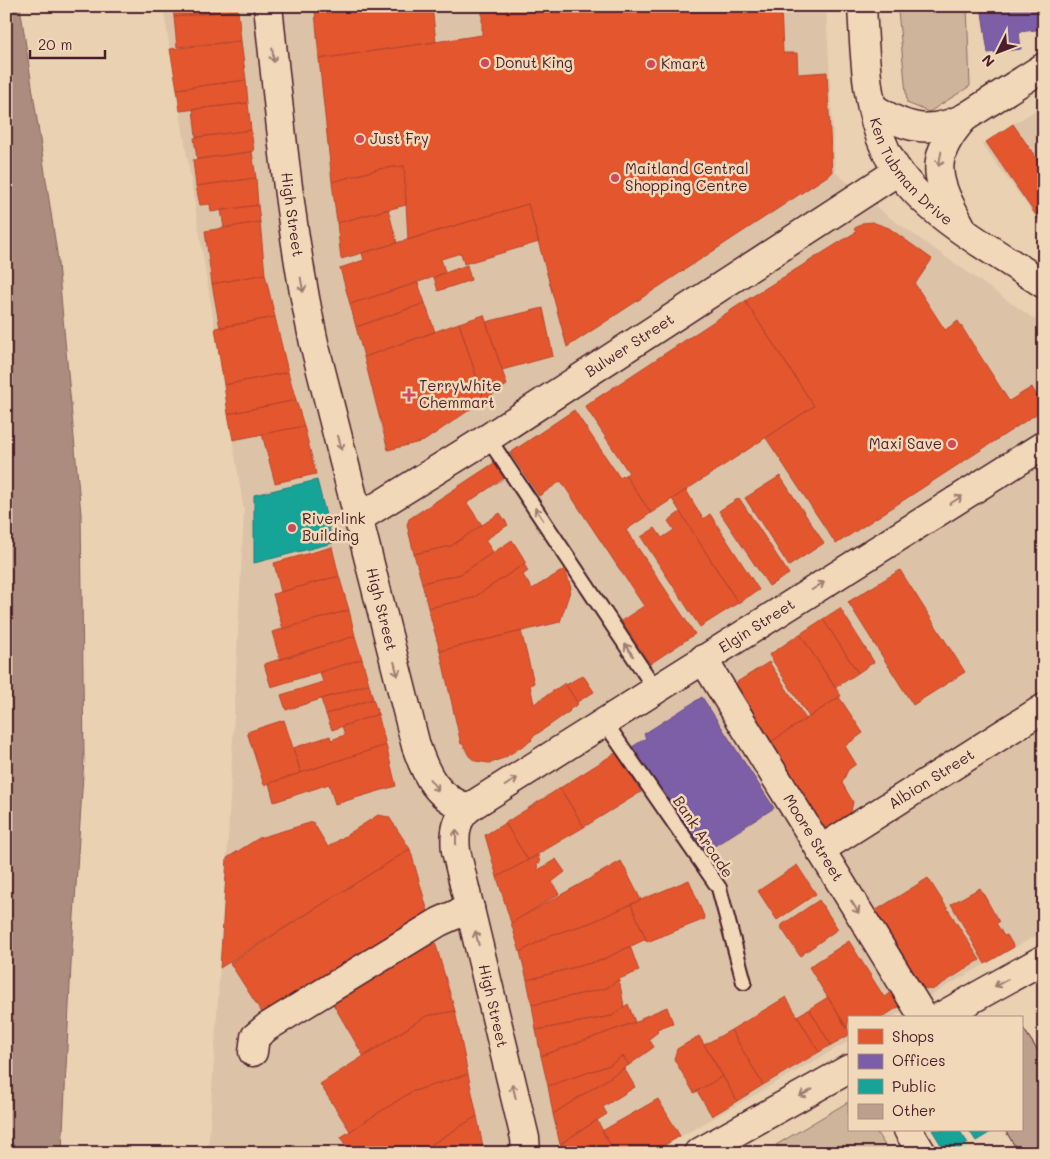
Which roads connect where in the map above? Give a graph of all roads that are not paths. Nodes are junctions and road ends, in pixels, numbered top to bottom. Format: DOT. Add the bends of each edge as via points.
graph roads {
  1 [pos="268,6"];
  2 [pos="862,6"];
  3 [pos="1044,67"];
  4 [pos="872,107"];
  5 [pos="964,118"];
  6 [pos="898,171"];
  7 [pos="963,230"];
  8 [pos="1044,284"];
  9 [pos="488,438"];
  10 [pos="1044,445"];
  11 [pos="359,518"];
  12 [pos="703,659"];
  13 [pos="656,690"];
  14 [pos="1044,708"];
  15 [pos="606,724"];
  16 [pos="469,808"];
  17 [pos="820,850"];
  18 [pos="470,908"];
  19 [pos="1044,959"];
  20 [pos="744,982"];
  21 [pos="923,1016"];
  22 [pos="942,1016"];
  23 [pos="253,1052"];
  24 [pos="848,1070"];
  25 [pos="909,1132"];
  26 [pos="527,1148"];
  27 [pos="698,1153"];
  28 [pos="922,1153"];
  1 -- 11 [label="street, High Street, one-way" via="301,285"];
  2 -- 4 [label="street, Ken Tubman Drive"];
  3 -- 5 [label="street"];
  4 -- 5 [label="street" via="898,123 919,128 935,128"];
  4 -- 6 [label="street, Ken Tubman Drive" via="886,151"];
  5 -- 7 [label="street, one-way" via="946,140 938,164 945,194"];
  6 -- 7 [label="street, Ken Tubman Drive" via="920,196"];
  6 -- 9 [label="street, Bulwer Street"];
  7 -- 8 [label="street, Ken Tubman Drive"];
  9 -- 11 [label="street, Bulwer Street"];
  13 -- 9 [label="lane, one-way"];
  12 -- 10 [label="street, Elgin Street, one-way"];
  11 -- 16 [label="street, High Street, one-way" via="424,770 447,799"];
  12 -- 13 [label="street, Elgin Street"];
  12 -- 17 [label="street, Moore Street"];
  13 -- 15 [label="street, Elgin Street"];
  14 -- 17 [label="street, Albion Street"];
  16 -- 15 [label="street, Elgin Street, one-way"];
  15 -- 20 [label="lane, Bank Arcade" via="719,888"];
  18 -- 16 [label="street, High Street, one-way" via="455,837 457,823"];
  17 -- 21 [label="street, Moore Street, one-way"];
  18 -- 23 [label="street" via="439,922 267,1027 255,1037"];
  26 -- 18 [label="street, High Street, one-way"];
  19 -- 22 [label="street, one-way"];
  24 -- 27 [label="street, one-way"];
  25 -- 28 [label="street"];
}
